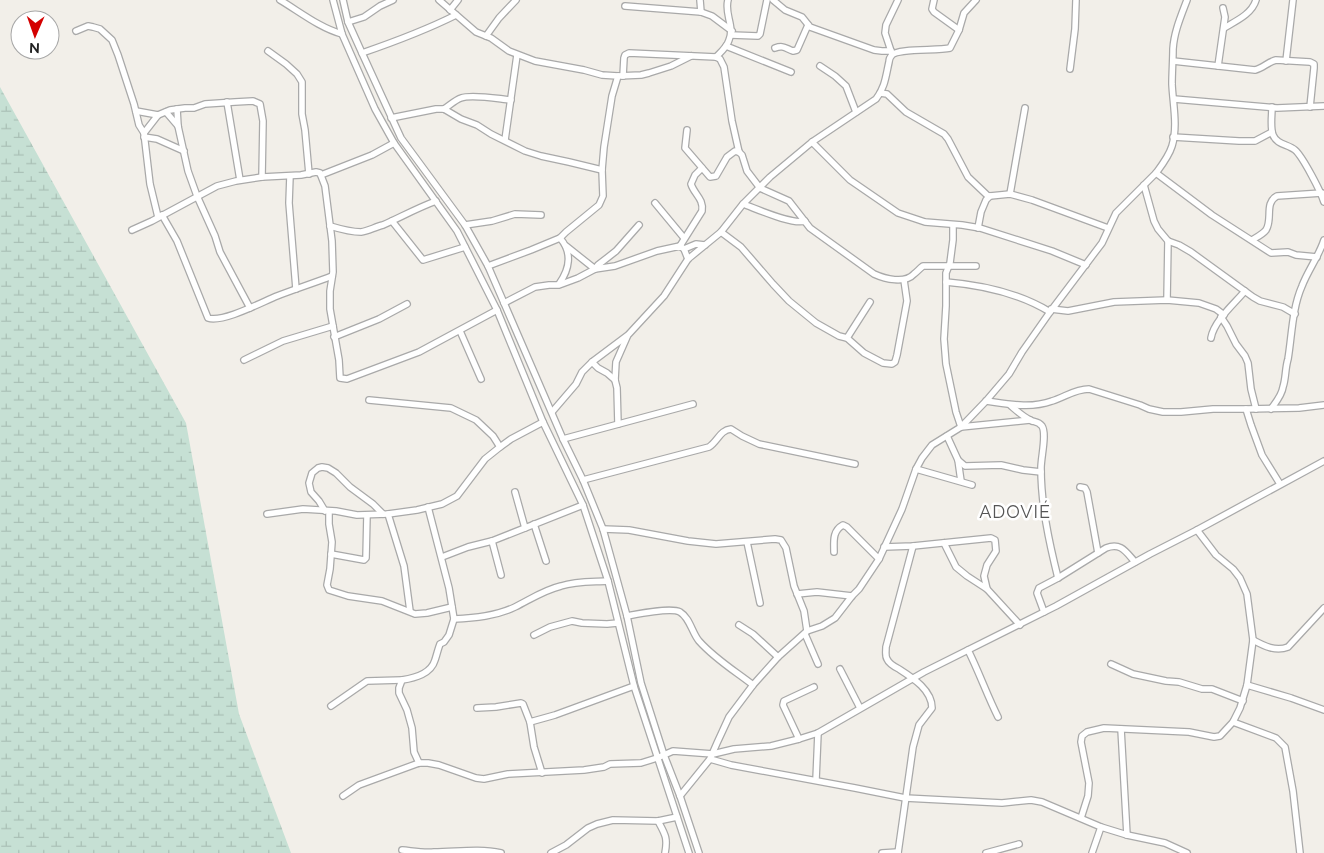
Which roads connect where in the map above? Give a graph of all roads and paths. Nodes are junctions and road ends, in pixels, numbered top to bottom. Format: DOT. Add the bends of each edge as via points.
graph roads {
  1 [pos="280,0"];
  2 [pos="333,0"];
  3 [pos="343,0"];
  4 [pos="393,0"];
  5 [pos="439,0"];
  6 [pos="458,0"];
  7 [pos="516,0"];
  8 [pos="700,0"];
  9 [pos="728,0"];
  10 [pos="767,0"];
  11 [pos="773,0"];
  12 [pos="898,0"];
  13 [pos="934,0"];
  14 [pos="976,0"];
  15 [pos="1076,0"];
  16 [pos="1187,0"];
  17 [pos="1256,0"];
  18 [pos="1293,0"];
  19 [pos="625,6"];
  20 [pos="1222,8"];
  21 [pos="450,10"];
  22 [pos="701,12"];
  23 [pos="456,15"];
  24 [pos="348,22"];
  25 [pos="808,25"];
  26 [pos="1224,28"];
  27 [pos="959,30"];
  28 [pos="76,31"];
  29 [pos="731,33"];
  30 [pos="342,34"];
  31 [pos="486,36"];
  32 [pos="726,46"];
  33 [pos="775,48"];
  34 [pos="268,51"];
  35 [pos="362,53"];
  36 [pos="891,53"];
  37 [pos="517,54"];
  38 [pos="693,55"];
  39 [pos="716,57"];
  40 [pos="1173,61"];
  41 [pos="1286,61"];
  42 [pos="820,66"];
  43 [pos="1218,66"];
  44 [pos="1070,69"];
  45 [pos="792,72"];
  46 [pos="620,76"];
  47 [pos="880,93"];
  48 [pos="1174,99"];
  49 [pos="511,100"];
  50 [pos="227,102"];
  51 [pos="1324,106"];
  52 [pos="1272,107"];
  53 [pos="1310,107"];
  54 [pos="1026,108"];
  55 [pos="177,109"];
  56 [pos="444,110"];
  57 [pos="136,111"];
  58 [pos="166,112"];
  59 [pos="856,112"];
  60 [pos="158,115"];
  61 [pos="392,118"];
  62 [pos="178,126"];
  63 [pos="687,130"];
  64 [pos="1272,132"];
  65 [pos="144,135"];
  66 [pos="1173,137"];
  67 [pos="505,140"];
  68 [pos="812,142"];
  69 [pos="394,143"];
  70 [pos="184,151"];
  71 [pos="739,152"];
  72 [pos="702,168"];
  73 [pos="602,170"];
  74 [pos="1156,173"];
  75 [pos="309,174"];
  76 [pos="262,176"];
  77 [pos="290,176"];
  78 [pos="321,176"];
  79 [pos="240,180"];
  80 [pos="1144,185"];
  81 [pos="760,188"];
  82 [pos="1322,193"];
  83 [pos="1010,194"];
  84 [pos="197,196"];
  85 [pos="990,196"];
  86 [pos="436,201"];
  87 [pos="1324,202"];
  88 [pos="655,203"];
  89 [pos="743,204"];
  90 [pos="541,215"];
  91 [pos="160,216"];
  92 [pos="392,221"];
  93 [pos="805,221"];
  94 [pos="465,225"];
  95 [pos="639,225"];
  96 [pos="953,225"];
  97 [pos="330,226"];
  98 [pos="978,228"];
  99 [pos="1108,228"];
  100 [pos="132,230"];
  101 [pos="721,232"];
  102 [pos="560,238"];
  103 [pos="684,238"];
  104 [pos="1252,240"];
  105 [pos="1324,240"];
  106 [pos="1168,241"];
  107 [pos="705,245"];
  108 [pos="566,246"];
  109 [pos="465,247"];
  110 [pos="682,248"];
  111 [pos="1317,257"];
  112 [pos="606,258"];
  113 [pos="688,259"];
  114 [pos="1086,265"];
  115 [pos="488,266"];
  116 [pos="610,266"];
  117 [pos="948,266"];
  118 [pos="976,266"];
  119 [pos="595,269"];
  120 [pos="332,276"];
  121 [pos="904,280"];
  122 [pos="946,282"];
  123 [pos="559,284"];
  124 [pos="296,289"];
  125 [pos="1245,291"];
  126 [pos="1167,300"];
  127 [pos="870,302"];
  128 [pos="504,303"];
  129 [pos="407,304"];
  130 [pos="250,308"];
  131 [pos="497,310"];
  132 [pos="1051,311"];
  133 [pos="1294,314"];
  134 [pos="1222,316"];
  135 [pos="333,326"];
  136 [pos="460,331"];
  137 [pos="334,336"];
  138 [pos="628,336"];
  139 [pos="847,338"];
  140 [pos="1211,338"];
  141 [pos="244,360"];
  142 [pos="592,362"];
  143 [pos="481,379"];
  144 [pos="615,380"];
  145 [pos="369,400"];
  146 [pos="986,401"];
  147 [pos="694,404"];
  148 [pos="1324,404"];
  149 [pos="1010,405"];
  150 [pos="1271,408"];
  151 [pos="1246,409"];
  152 [pos="1256,409"];
  153 [pos="552,412"];
  154 [pos="1030,420"];
  155 [pos="543,422"];
  156 [pos="618,424"];
  157 [pos="961,427"];
  158 [pos="947,436"];
  159 [pos="563,439"];
  160 [pos="500,447"];
  161 [pos="958,460"];
  162 [pos="1324,461"];
  163 [pos="855,464"];
  164 [pos="916,469"];
  165 [pos="1041,472"];
  166 [pos="583,480"];
  167 [pos="961,482"];
  168 [pos="1280,484"];
  169 [pos="972,485"];
  170 [pos="1080,487"];
  171 [pos="515,492"];
  172 [pos="584,505"];
  173 [pos="428,507"];
  174 [pos="327,512"];
  175 [pos="267,514"];
  176 [pos="385,514"];
  177 [pos="367,515"];
  178 [pos="534,524"];
  179 [pos="525,528"];
  180 [pos="603,529"];
  181 [pos="1197,530"];
  182 [pos="492,541"];
  183 [pos="748,542"];
  184 [pos="944,543"];
  185 [pos="913,546"];
  186 [pos="884,547"];
  187 [pos="834,552"];
  188 [pos="1098,553"];
  189 [pos="331,554"];
  190 [pos="442,557"];
  191 [pos="879,559"];
  192 [pos="546,561"];
  193 [pos="1135,562"];
  194 [pos="502,575"];
  195 [pos="1058,578"];
  196 [pos="608,581"];
  197 [pos="987,589"];
  198 [pos="797,594"];
  199 [pos="852,596"];
  200 [pos="760,603"];
  201 [pos="452,608"];
  202 [pos="1324,608"];
  203 [pos="410,611"];
  204 [pos="1044,612"];
  205 [pos="627,616"];
  206 [pos="454,619"];
  207 [pos="618,623"];
  208 [pos="739,625"];
  209 [pos="1020,625"];
  210 [pos="806,632"];
  211 [pos="534,635"];
  212 [pos="1254,640"];
  213 [pos="968,650"];
  214 [pos="778,657"];
  215 [pos="818,664"];
  216 [pos="1111,664"];
  217 [pos="840,669"];
  218 [pos="913,678"];
  219 [pos="402,680"];
  220 [pos="753,685"];
  221 [pos="634,686"];
  222 [pos="1247,686"];
  223 [pos="814,687"];
  224 [pos="1242,701"];
  225 [pos="331,706"];
  226 [pos="477,708"];
  227 [pos="860,708"];
  228 [pos="1324,710"];
  229 [pos="998,717"];
  230 [pos="530,722"];
  231 [pos="1233,722"];
  232 [pos="1121,729"];
  233 [pos="818,733"];
  234 [pos="799,740"];
  235 [pos="664,755"];
  236 [pos="712,756"];
  237 [pos="657,758"];
  238 [pos="419,763"];
  239 [pos="542,773"];
  240 [pos="816,780"];
  241 [pos="343,796"];
  242 [pos="680,796"];
  243 [pos="905,798"];
  244 [pos="677,817"];
  245 [pos="1081,818"];
  246 [pos="658,821"];
  247 [pos="1101,827"];
  248 [pos="1127,835"];
  249 [pos="1018,844"];
  250 [pos="402,850"];
  251 [pos="1179,851"];
  252 [pos="501,853"];
  253 [pos="551,853"];
  254 [pos="665,853"];
  255 [pos="689,853"];
  256 [pos="699,853"];
  257 [pos="882,853"];
  258 [pos="898,853"];
  259 [pos="986,853"];
  260 [pos="1092,853"];
  261 [pos="1187,853"];
  262 [pos="1300,853"];
  1 -- 30 [label="street"];
  2 -- 30 [label="street"];
  3 -- 24 [label="street"];
  4 -- 24 [label="street" via="364,17"];
  5 -- 21 [label="street"];
  6 -- 21 [label="street"];
  7 -- 31 [label="street"];
  8 -- 22 [label="street"];
  9 -- 29 [label="street" via="726,12"];
  10 -- 29 [label="street" via="758,36"];
  11 -- 25 [label="street" via="785,10 802,17"];
  12 -- 36 [label="street" via="886,25"];
  13 -- 27 [label="street" via="934,12"];
  14 -- 27 [label="street" via="964,13"];
  15 -- 44 [label="street"];
  16 -- 40 [label="street" via="1178,22"];
  17 -- 26 [label="street" via="1248,13"];
  18 -- 41 [label="street"];
  19 -- 22 [label="street"];
  20 -- 26 [label="street"];
  21 -- 23 [label="street"];
  22 -- 29 [label="street" via="712,16"];
  23 -- 31 [label="street"];
  23 -- 35 [label="street"];
  24 -- 35 [label="street"];
  25 -- 33 [label="street" via="797,50 785,46"];
  25 -- 36 [label="street" via="874,50"];
  26 -- 43 [label="street"];
  27 -- 36 [label="street" via="948,49"];
  28 -- 57 [label="street" via="93,27 112,40"];
  29 -- 32 [label="street"];
  30 -- 69 [label="street" via="375,109"];
  31 -- 37 [label="street"];
  32 -- 39 [label="street"];
  32 -- 45 [label="street"];
  34 -- 75 [label="street" via="297,74 302,82"];
  35 -- 61 [label="street"];
  36 -- 47 [label="street"];
  37 -- 46 [label="street" via="535,61"];
  37 -- 49 [label="street"];
  38 -- 39 [label="street"];
  38 -- 46 [label="street" via="649,73"];
  38 -- 46 [label="street" via="628,53"];
  39 -- 71 [label="street" via="724,67"];
  40 -- 43 [label="street"];
  40 -- 48 [label="street"];
  41 -- 43 [label="street" via="1276,60 1255,70"];
  41 -- 53 [label="street" via="1314,64"];
  42 -- 59 [label="street" via="846,86"];
  46 -- 73 [label="street" via="612,96"];
  47 -- 59 [label="street"];
  47 -- 85 [label="street" via="887,94 906,112 944,134 968,177"];
  48 -- 52 [label="street"];
  48 -- 66 [label="street"];
  49 -- 56 [label="street" via="464,97"];
  49 -- 67 [label="street"];
  50 -- 55 [label="street"];
  50 -- 76 [label="street" via="253,101 260,104 263,121"];
  50 -- 79 [label="street"];
  51 -- 53 [label="street"];
  52 -- 53 [label="street"];
  52 -- 64 [label="street"];
  54 -- 83 [label="street"];
  55 -- 58 [label="street"];
  55 -- 62 [label="street"];
  56 -- 61 [label="street"];
  56 -- 67 [label="street"];
  57 -- 60 [label="street"];
  57 -- 65 [label="street"];
  58 -- 60 [label="street"];
  58 -- 62 [label="street"];
  59 -- 68 [label="street"];
  60 -- 65 [label="street"];
  61 -- 94 [label="street" via="408,147"];
  62 -- 70 [label="street"];
  63 -- 72 [label="street" via="686,148"];
  64 -- 66 [label="street" via="1256,140 1239,141"];
  64 -- 82 [label="street" via="1277,141 1298,154"];
  65 -- 70 [label="street"];
  65 -- 91 [label="street" via="150,184"];
  66 -- 74 [label="street" via="1172,147"];
  67 -- 73 [label="street" via="541,156"];
  68 -- 81 [label="street"];
  68 -- 96 [label="street" via="850,180 898,213 925,222"];
  69 -- 78 [label="street"];
  69 -- 86 [label="street"];
  70 -- 84 [label="street"];
  71 -- 72 [label="street" via="727,157 714,177"];
  71 -- 81 [label="street" via="747,171"];
  72 -- 103 [label="street" via="691,184 703,205 702,211"];
  73 -- 102 [label="street" via="603,196 599,205"];
  74 -- 80 [label="street"];
  74 -- 104 [label="street"];
  75 -- 77 [label="street"];
  75 -- 78 [label="street" via="316,172"];
  76 -- 77 [label="street"];
  76 -- 79 [label="street"];
  77 -- 124 [label="street"];
  78 -- 97 [label="street"];
  79 -- 84 [label="street"];
  80 -- 99 [label="street" via="1116,213"];
  80 -- 106 [label="street" via="1154,221"];
  81 -- 89 [label="street"];
  81 -- 93 [label="street" via="789,201"];
  82 -- 87 [label="street"];
  82 -- 104 [label="street" via="1272,198 1266,230"];
  83 -- 85 [label="street"];
  83 -- 99 [label="street"];
  84 -- 91 [label="street"];
  84 -- 130 [label="street" via="220,252"];
  85 -- 98 [label="street" via="983,206"];
  86 -- 92 [label="street"];
  86 -- 109 [label="street"];
  88 -- 103 [label="street"];
  89 -- 93 [label="street" via="788,220"];
  89 -- 101 [label="street"];
  90 -- 94 [label="street" via="515,214"];
  91 -- 100 [label="street"];
  91 -- 130 [label="street" via="177,241 208,318 220,318"];
  92 -- 97 [label="street" via="361,232"];
  92 -- 109 [label="street" via="423,260"];
  93 -- 121 [label="street" via="816,233 874,274"];
  94 -- 115 [label="street"];
  95 -- 112 [label="street"];
  96 -- 98 [label="street"];
  96 -- 117 [label="street"];
  97 -- 120 [label="street"];
  98 -- 114 [label="street"];
  99 -- 114 [label="street" via="1102,243"];
  101 -- 107 [label="street"];
  101 -- 139 [label="street" via="741,247 806,316"];
  102 -- 108 [label="street"];
  102 -- 115 [label="street"];
  103 -- 110 [label="street"];
  104 -- 111 [label="street" via="1271,253 1290,252"];
  105 -- 111 [label="street"];
  106 -- 125 [label="street" via="1185,248"];
  106 -- 126 [label="street"];
  107 -- 110 [label="street"];
  107 -- 113 [label="street"];
  108 -- 119 [label="street"];
  108 -- 123 [label="street" via="568,268"];
  109 -- 131 [label="street"];
  110 -- 113 [label="street"];
  110 -- 116 [label="street" via="657,251"];
  111 -- 133 [label="street" via="1302,286"];
  112 -- 116 [label="street"];
  112 -- 119 [label="street"];
  113 -- 138 [label="street" via="664,296"];
  114 -- 132 [label="street"];
  115 -- 128 [label="street"];
  116 -- 119 [label="street"];
  117 -- 118 [label="street"];
  117 -- 121 [label="street" via="924,266"];
  117 -- 122 [label="street"];
  119 -- 123 [label="street"];
  120 -- 124 [label="street"];
  120 -- 135 [label="street"];
  121 -- 139 [label="street" via="907,301 895,362 883,363 864,353"];
  122 -- 132 [label="street" via="993,288"];
  122 -- 157 [label="street" via="946,364"];
  123 -- 128 [label="street" via="535,287"];
  124 -- 130 [label="street"];
  125 -- 133 [label="street" via="1260,301"];
  125 -- 134 [label="street"];
  126 -- 132 [label="street" via="1114,302"];
  126 -- 134 [label="street" via="1199,303 1216,309"];
  127 -- 139 [label="street"];
  128 -- 153 [label="street"];
  129 -- 137 [label="street"];
  131 -- 136 [label="street"];
  131 -- 155 [label="street"];
  132 -- 146 [label="street" via="1009,374"];
  133 -- 150 [label="street" via="1284,386"];
  134 -- 140 [label="street"];
  134 -- 152 [label="street" via="1248,363"];
  135 -- 137 [label="street"];
  135 -- 141 [label="street" via="283,341"];
  136 -- 137 [label="street" via="419,352 347,379 340,378"];
  136 -- 143 [label="street"];
  138 -- 142 [label="street"];
  138 -- 144 [label="street" via="616,362"];
  142 -- 144 [label="street"];
  142 -- 153 [label="street"];
  144 -- 156 [label="street"];
  145 -- 160 [label="street" via="451,408 476,420"];
  146 -- 149 [label="street"];
  146 -- 157 [label="street"];
  147 -- 156 [label="street"];
  148 -- 150 [label="street"];
  149 -- 151 [label="street" via="1039,405 1089,389 1163,412"];
  149 -- 154 [label="street"];
  150 -- 152 [label="street"];
  151 -- 152 [label="street"];
  151 -- 168 [label="street" via="1262,455"];
  153 -- 159 [label="street"];
  154 -- 157 [label="street"];
  154 -- 165 [label="street" via="1043,428"];
  155 -- 160 [label="street"];
  155 -- 172 [label="street"];
  156 -- 159 [label="street"];
  157 -- 158 [label="street"];
  158 -- 161 [label="street"];
  158 -- 164 [label="street" via="932,445"];
  159 -- 166 [label="street"];
  160 -- 173 [label="street" via="485,459 457,496"];
  161 -- 165 [label="street" via="965,466 1001,465"];
  161 -- 167 [label="street"];
  162 -- 168 [label="street"];
  163 -- 166 [label="street" via="759,444 731,429 721,433 709,447"];
  164 -- 167 [label="street"];
  164 -- 186 [label="street"];
  165 -- 195 [label="street" via="1041,489"];
  166 -- 180 [label="street"];
  167 -- 169 [label="street"];
  168 -- 181 [label="street"];
  170 -- 188 [label="street" via="1087,492"];
  171 -- 179 [label="street"];
  172 -- 178 [label="street"];
  172 -- 196 [label="street"];
  173 -- 176 [label="street"];
  173 -- 190 [label="street"];
  174 -- 175 [label="street" via="303,509"];
  174 -- 176 [label="street" via="310,492 309,483 312,473 322,467 328,468"];
  174 -- 177 [label="street"];
  174 -- 189 [label="street"];
  176 -- 177 [label="street"];
  176 -- 203 [label="street" via="404,566"];
  177 -- 189 [label="street" via="366,558"];
  178 -- 179 [label="street"];
  178 -- 192 [label="street"];
  179 -- 182 [label="street"];
  180 -- 183 [label="street" via="716,544"];
  180 -- 205 [label="street"];
  181 -- 193 [label="street"];
  181 -- 212 [label="street" via="1216,555 1240,578 1247,594"];
  182 -- 190 [label="street"];
  182 -- 194 [label="street"];
  183 -- 198 [label="street" via="781,540 786,548"];
  183 -- 200 [label="street"];
  184 -- 185 [label="street"];
  184 -- 197 [label="street" via="956,567"];
  184 -- 197 [label="street" via="994,540 996,551 986,565 984,576"];
  185 -- 186 [label="street"];
  185 -- 218 [label="street" via="885,657 890,664"];
  186 -- 191 [label="street"];
  187 -- 191 [label="street" via="834,537 843,525"];
  188 -- 193 [label="street" via="1111,546 1120,547"];
  188 -- 195 [label="street"];
  189 -- 203 [label="street" via="328,590 382,601"];
  190 -- 201 [label="street"];
  191 -- 199 [label="street"];
  193 -- 204 [label="street"];
  195 -- 204 [label="street" via="1039,588 1037,593"];
  196 -- 206 [label="street" via="562,585 496,614"];
  196 -- 207 [label="street"];
  197 -- 209 [label="street"];
  198 -- 199 [label="street" via="817,592"];
  198 -- 210 [label="street" via="804,611"];
  199 -- 210 [label="street" via="835,618"];
  201 -- 203 [label="street" via="415,614"];
  201 -- 206 [label="street"];
  202 -- 212 [label="street" via="1288,647 1281,650 1265,647"];
  204 -- 209 [label="street"];
  205 -- 220 [label="street" via="680,612 709,651"];
  205 -- 235 [label="street" via="641,683"];
  206 -- 219 [label="street" via="432,666 420,675"];
  207 -- 211 [label="street" via="572,621"];
  207 -- 221 [label="street"];
  208 -- 214 [label="street"];
  209 -- 213 [label="street"];
  210 -- 214 [label="street"];
  210 -- 215 [label="street"];
  212 -- 222 [label="street"];
  213 -- 218 [label="street"];
  213 -- 229 [label="street"];
  214 -- 220 [label="street"];
  216 -- 224 [label="street" via="1132,674 1212,689"];
  217 -- 227 [label="street"];
  218 -- 227 [label="street"];
  218 -- 243 [label="street" via="923,687 932,708 919,725"];
  219 -- 225 [label="street" via="367,681"];
  219 -- 238 [label="street" via="399,692 407,710"];
  220 -- 236 [label="street" via="729,717"];
  221 -- 230 [label="street"];
  221 -- 237 [label="street"];
  222 -- 224 [label="street"];
  222 -- 228 [label="street"];
  223 -- 234 [label="street" via="784,701"];
  224 -- 231 [label="street"];
  226 -- 230 [label="street" via="521,703"];
  227 -- 233 [label="street"];
  230 -- 239 [label="street"];
  231 -- 232 [label="street" via="1220,736 1214,737 1189,732"];
  231 -- 262 [label="street" via="1276,738 1285,747"];
  232 -- 245 [label="street" via="1096,729 1082,736 1089,783"];
  232 -- 248 [label="street"];
  233 -- 234 [label="street"];
  233 -- 240 [label="street"];
  234 -- 236 [label="street" via="734,749"];
  235 -- 236 [label="street" via="673,751"];
  235 -- 237 [label="street"];
  235 -- 242 [label="street"];
  236 -- 240 [label="street" via="731,765"];
  236 -- 242 [label="street"];
  237 -- 239 [label="street" via="641,763"];
  237 -- 244 [label="street"];
  238 -- 239 [label="street" via="439,765 476,778"];
  238 -- 241 [label="street" via="359,785"];
  240 -- 243 [label="street"];
  242 -- 256 [label="street"];
  243 -- 245 [label="street" via="1002,803 1031,800"];
  243 -- 258 [label="street"];
  244 -- 246 [label="street"];
  244 -- 255 [label="street"];
  245 -- 247 [label="street"];
  246 -- 253 [label="street" via="613,820 597,824"];
  246 -- 254 [label="street" via="666,836"];
  247 -- 248 [label="street"];
  247 -- 260 [label="street"];
  248 -- 251 [label="street" via="1165,843"];
  249 -- 259 [label="street"];
  250 -- 252 [label="street"];
  251 -- 261 [label="street"];
  257 -- 258 [label="street"];
}
